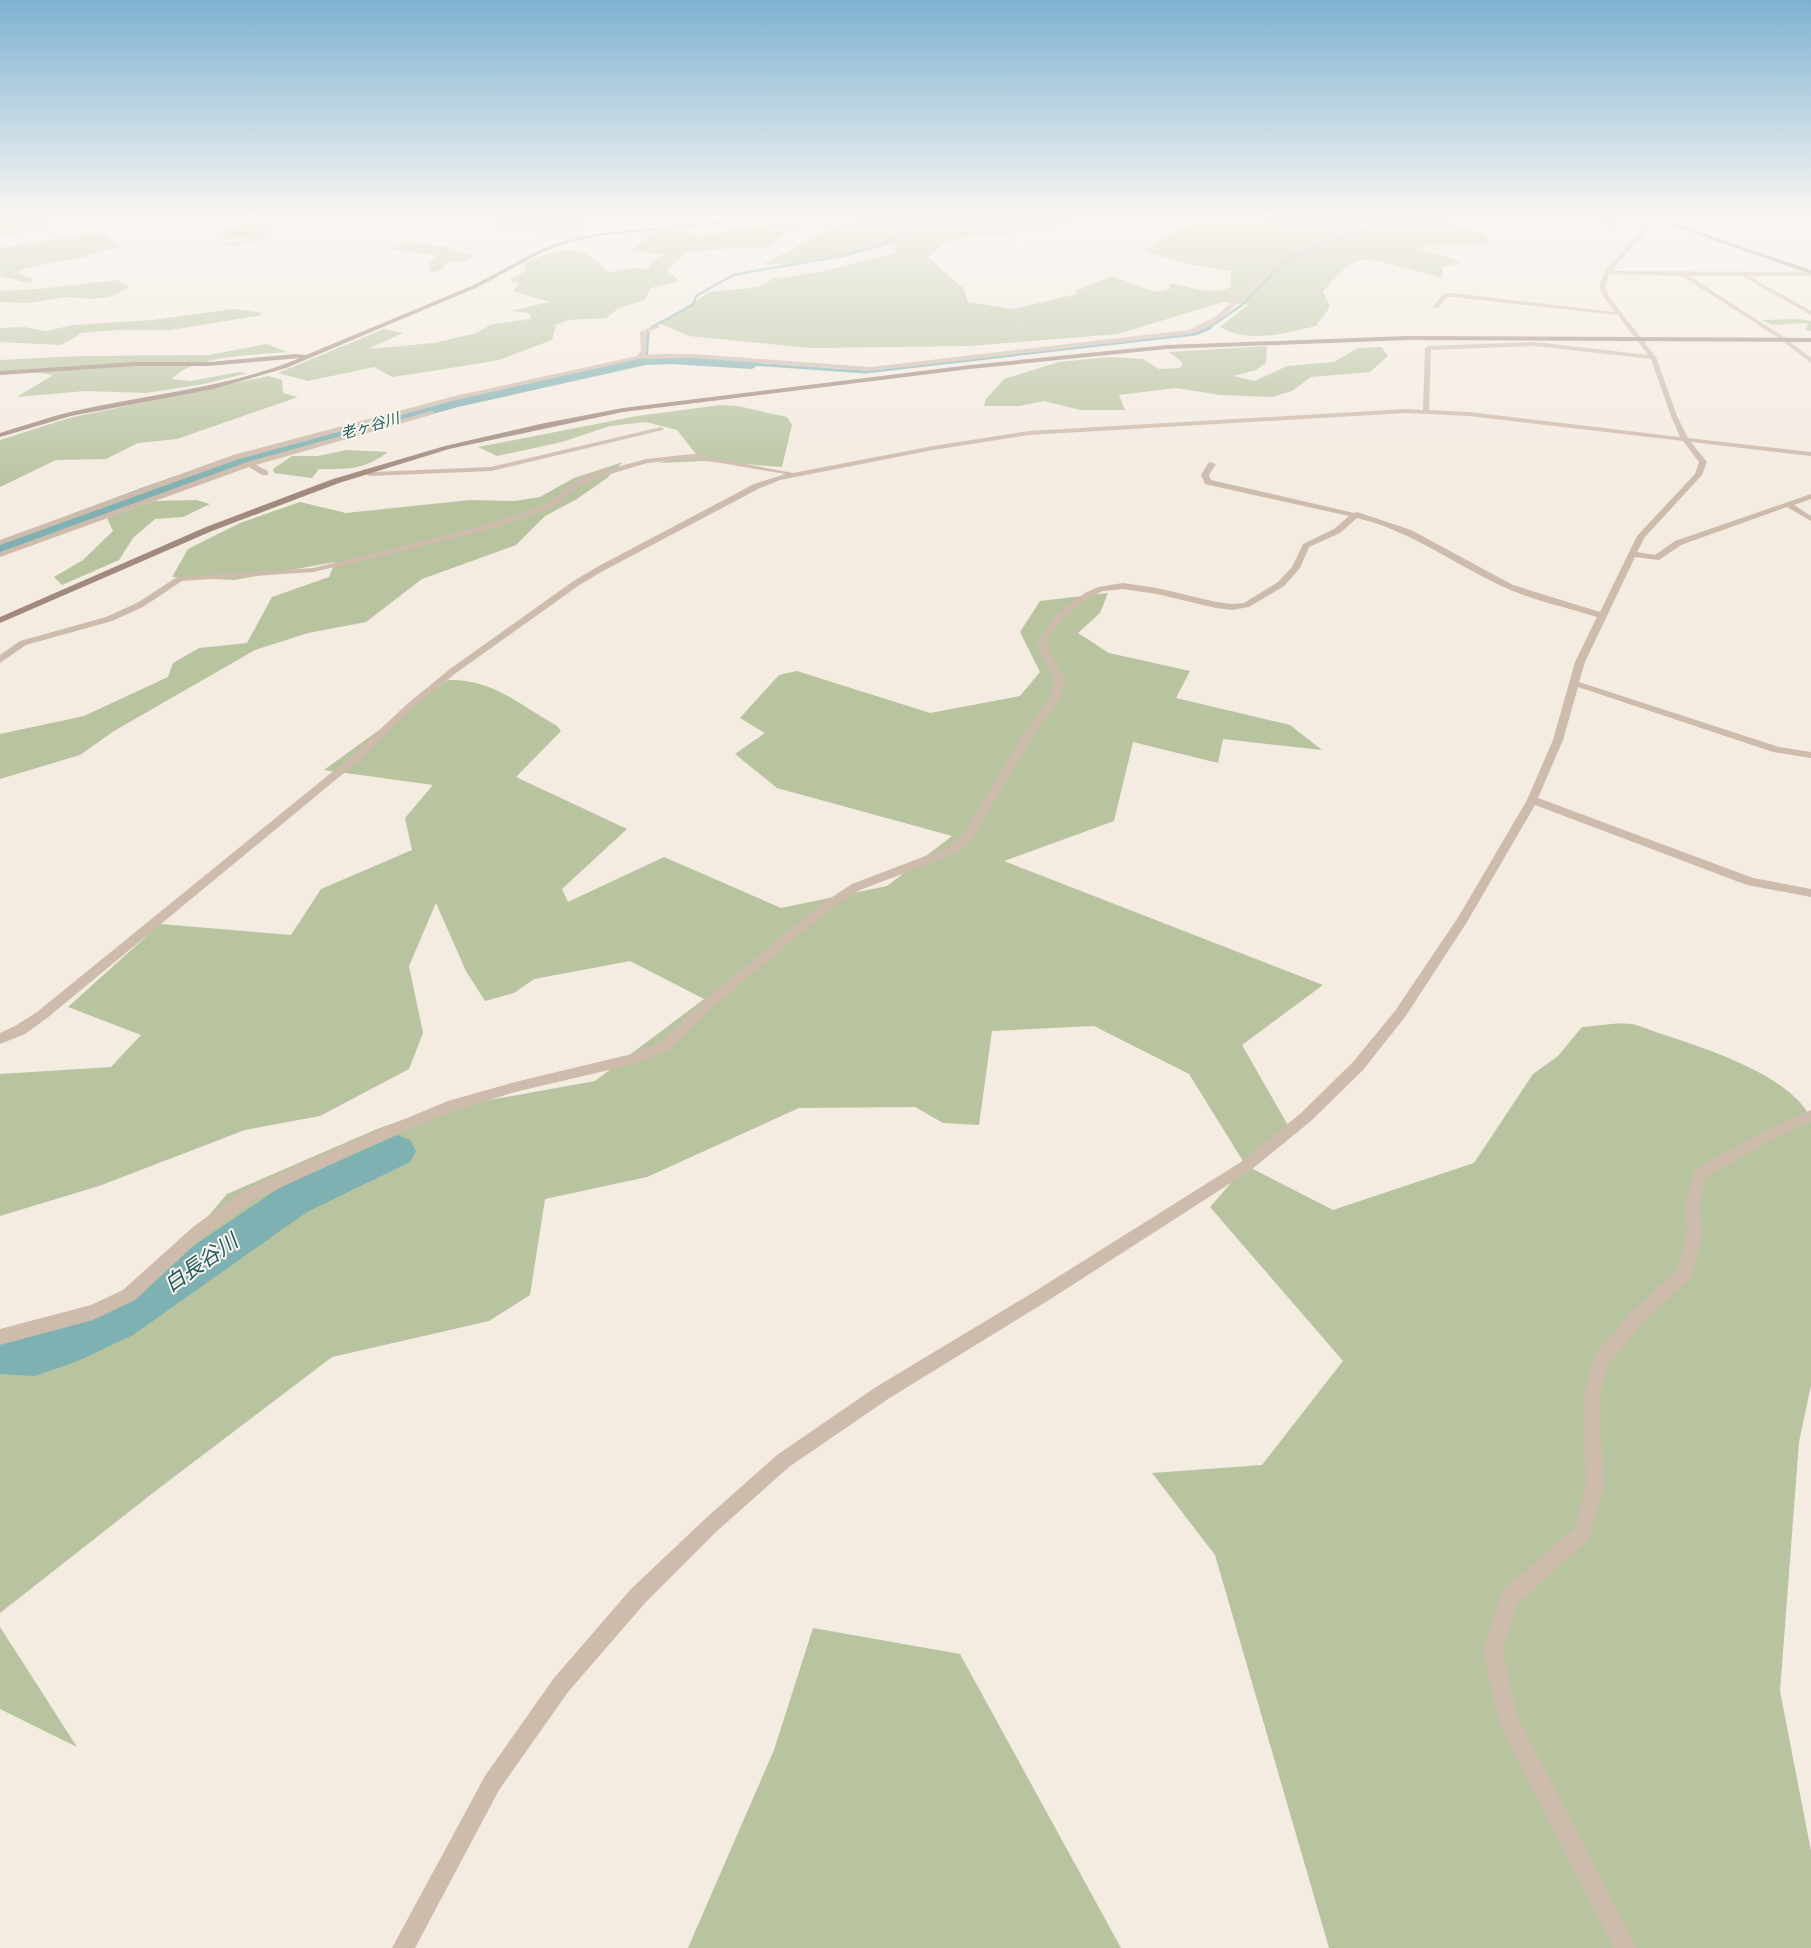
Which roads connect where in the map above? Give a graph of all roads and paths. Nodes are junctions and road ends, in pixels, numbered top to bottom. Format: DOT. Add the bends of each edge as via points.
graph roads {
  1 [pos="428,307"];
  2 [pos="1231,307"];
  3 [pos="1557,307"];
  4 [pos="1615,307"];
  5 [pos="1734,307"];
  6 [pos="1620,314"];
  7 [pos="658,326"];
  8 [pos="1640,339"];
  9 [pos="1785,340"];
  10 [pos="1811,340"];
  11 [pos="641,356"];
  12 [pos="1653,357"];
  13 [pos="310,358"];
  14 [pos="763,361"];
  15 [pos="1811,361"];
  16 [pos="966,362"];
  17 [pos="757,367"];
  18 [pos="0,373"];
  19 [pos="504,391"];
  20 [pos="1426,411"];
  21 [pos="661,429"];
  22 [pos="0,435"];
  23 [pos="1685,439"];
  24 [pos="1811,454"];
  25 [pos="250,464"];
  26 [pos="1212,464"];
  27 [pos="365,471"];
  28 [pos="266,474"];
  29 [pos="791,474"];
  30 [pos="1811,496"];
  31 [pos="1789,505"];
  32 [pos="1357,514"];
  33 [pos="1811,519"];
  34 [pos="0,543"];
  35 [pos="1633,554"];
  36 [pos="0,556"];
  37 [pos="1603,616"];
  38 [pos="0,620"];
  39 [pos="0,660"];
  40 [pos="1574,683"];
  41 [pos="1811,755"];
  42 [pos="1532,800"];
  43 [pos="1811,893"];
  44 [pos="0,1039"];
  45 [pos="1811,1116"];
  46 [pos="0,1337"];
  47 [pos="403,1948"];
  48 [pos="1626,1948"];
  1 -- 13 [label="street"];
  2 -- 16 [label="street" via="1196,330"];
  3 -- 6 [label="street"];
  4 -- 6 [label="street"];
  5 -- 9 [label="street"];
  6 -- 8 [label="street"];
  7 -- 11 [label="street" via="643,332 644,351"];
  8 -- 9 [label="street"];
  8 -- 12 [label="street"];
  8 -- 16 [label="street" via="1268,341"];
  9 -- 10 [label="street"];
  9 -- 15 [label="street"];
  11 -- 14 [label="street"];
  11 -- 19 [label="street"];
  12 -- 20 [label="street" via="1535,344 1428,348"];
  12 -- 23 [label="street"];
  13 -- 18 [label="street" via="295,356 209,364 135,364"];
  13 -- 22 [label="street" via="245,379 70,414"];
  14 -- 16 [label="street" via="871,369"];
  14 -- 17 [label="street"];
  16 -- 27 [label="street" via="622,410 456,445"];
  19 -- 25 [label="street"];
  19 -- 34 [label="street" via="426,405 236,457"];
  20 -- 23 [label="street"];
  20 -- 29 [label="street" via="1029,433"];
  21 -- 27 [label="street" via="491,468 370,474"];
  23 -- 24 [label="street"];
  23 -- 35 [label="street" via="1703,462 1698,475 1642,536"];
  25 -- 28 [label="street"];
  25 -- 36 [label="street"];
  26 -- 32 [label="street" via="1205,475 1208,482"];
  27 -- 38 [label="street" via="208,529"];
  29 -- 39 [label="street" via="692,456 646,461 591,477 552,504 534,512 368,557 313,570 180,579 125,612 37,638 10,651"];
  29 -- 44 [label="street" via="757,486 600,569 484,648 409,706 357,757 42,1015"];
  30 -- 31 [label="street"];
  31 -- 33 [label="street"];
  31 -- 35 [label="street" via="1678,543 1656,558"];
  32 -- 37 [label="street" via="1408,532 1510,587"];
  32 -- 46 [label="street" via="1337,531 1306,546 1296,568 1281,584 1246,605 1216,605 1123,586 1101,589 1088,595 1061,615 1043,639 1042,647 1060,681 1056,697 1030,732 970,834 953,850 856,887 824,908 711,1002 664,1047 630,1060 515,1087 448,1108 362,1143 251,1194 198,1232 129,1295 92,1312"];
  35 -- 37 [label="street"];
  37 -- 40 [label="street" via="1580,662"];
  40 -- 41 [label="street" via="1777,750"];
  40 -- 42 [label="street" via="1558,740"];
  42 -- 43 [label="street" via="1751,882"];
  42 -- 47 [label="street" via="1463,919 1400,1014 1358,1066 1306,1117 1246,1166 882,1393 782,1461 638,1596 561,1684 492,1783"];
  45 -- 48 [label="street" via="1700,1173 1692,1206 1695,1233 1685,1273 1637,1316 1601,1361 1591,1398 1595,1486 1583,1533 1509,1598 1493,1651 1507,1719"];
}
